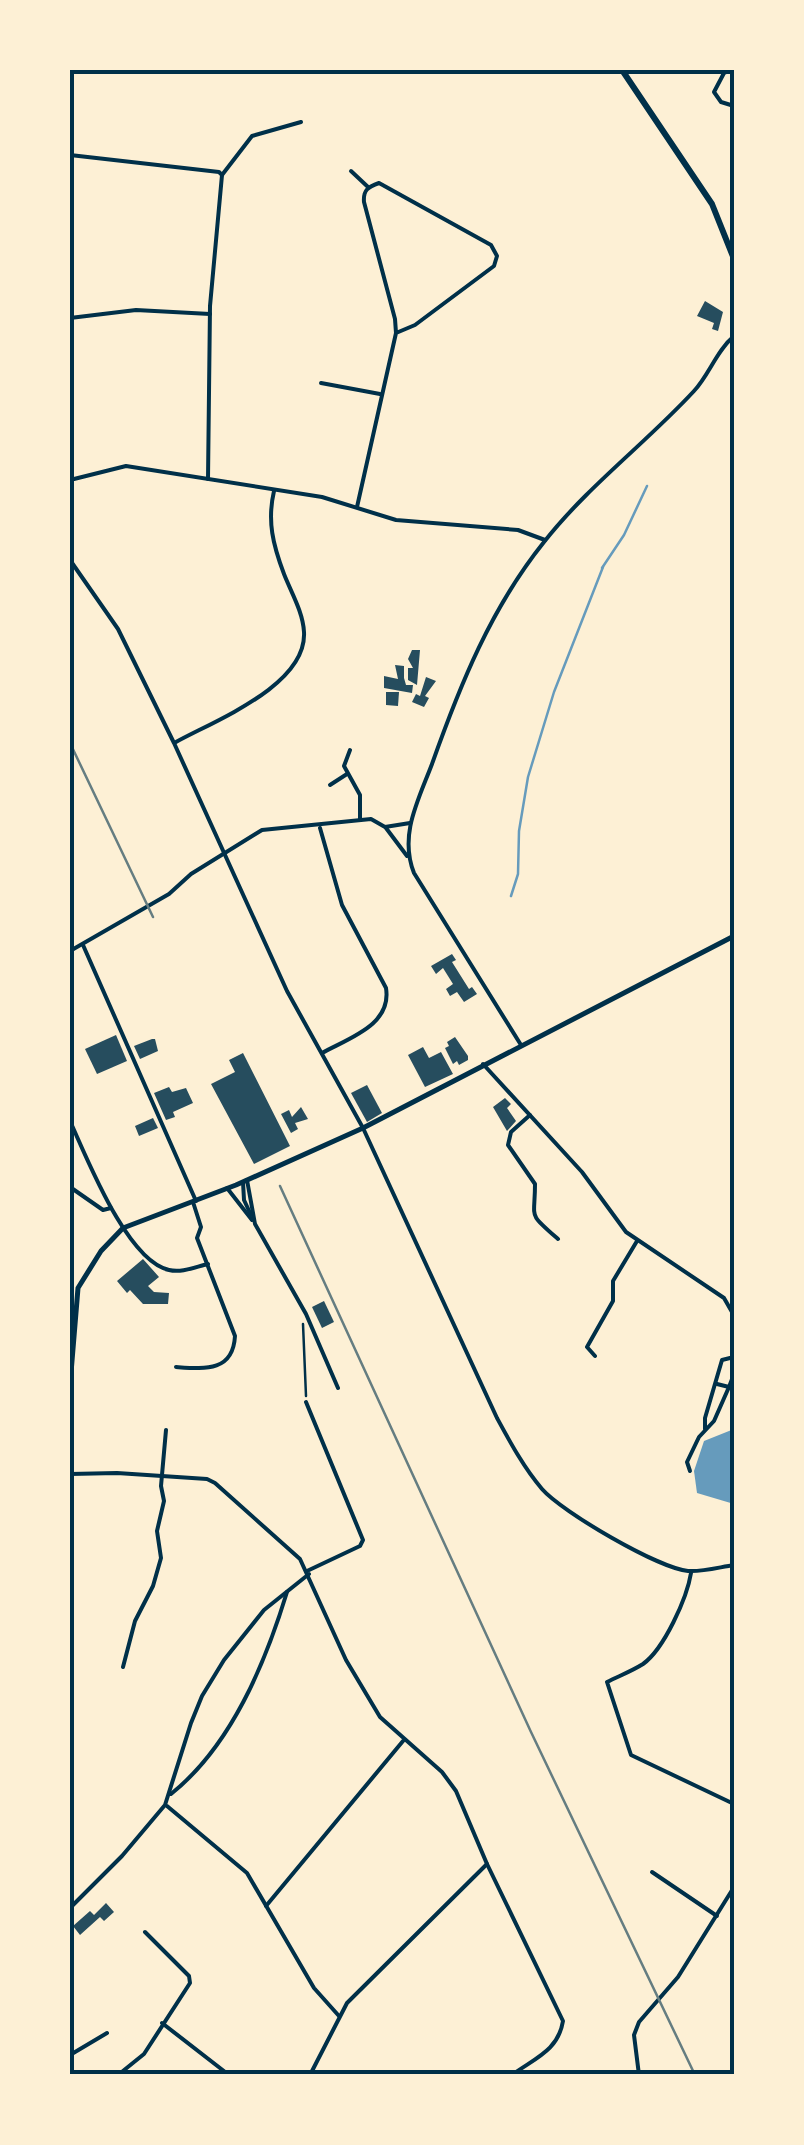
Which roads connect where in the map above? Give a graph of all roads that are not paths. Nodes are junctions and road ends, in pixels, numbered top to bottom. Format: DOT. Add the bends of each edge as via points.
graph roads {
  1 [pos="622,70"];
  2 [pos="732,70"];
  3 [pos="734,106"];
  4 [pos="300,122"];
  5 [pos="70,156"];
  6 [pos="351,171"];
  7 [pos="220,173"];
  8 [pos="368,188"];
  9 [pos="734,259"];
  10 [pos="210,314"];
  11 [pos="70,318"];
  12 [pos="396,332"];
  13 [pos="734,336"];
  14 [pos="321,383"];
  15 [pos="380,394"];
  16 [pos="208,479"];
  17 [pos="70,480"];
  18 [pos="274,491"];
  19 [pos="356,507"];
  20 [pos="545,540"];
  21 [pos="70,560"];
  22 [pos="174,743"];
  23 [pos="350,750"];
  24 [pos="348,773"];
  25 [pos="330,784"];
  26 [pos="360,819"];
  27 [pos="410,823"];
  28 [pos="319,826"];
  29 [pos="386,828"];
  30 [pos="224,854"];
  31 [pos="407,856"];
  32 [pos="734,936"];
  33 [pos="83,944"];
  34 [pos="70,951"];
  35 [pos="521,1045"];
  36 [pos="322,1054"];
  37 [pos="483,1064"];
  38 [pos="530,1115"];
  39 [pos="70,1121"];
  40 [pos="362,1128"];
  41 [pos="245,1181"];
  42 [pos="70,1187"];
  43 [pos="227,1188"];
  44 [pos="195,1202"];
  45 [pos="111,1208"];
  46 [pos="255,1224"];
  47 [pos="123,1228"];
  48 [pos="558,1238"];
  49 [pos="638,1241"];
  50 [pos="208,1264"];
  51 [pos="734,1324"];
  52 [pos="577,1348"];
  53 [pos="586,1348"];
  54 [pos="595,1356"];
  55 [pos="734,1357"];
  56 [pos="176,1366"];
  57 [pos="734,1374"];
  58 [pos="716,1384"];
  59 [pos="70,1385"];
  60 [pos="731,1386"];
  61 [pos="338,1388"];
  62 [pos="711,1400"];
  63 [pos="306,1402"];
  64 [pos="722,1403"];
  65 [pos="705,1429"];
  66 [pos="166,1430"];
  67 [pos="690,1471"];
  68 [pos="70,1474"];
  69 [pos="162,1476"];
  70 [pos="734,1565"];
  71 [pos="691,1571"];
  72 [pos="308,1573"];
  73 [pos="286,1592"];
  74 [pos="123,1668"];
  75 [pos="404,1740"];
  76 [pos="170,1794"];
  77 [pos="734,1804"];
  78 [pos="165,1805"];
  79 [pos="487,1864"];
  80 [pos="652,1872"];
  81 [pos="734,1887"];
  82 [pos="266,1906"];
  83 [pos="70,1908"];
  84 [pos="717,1916"];
  85 [pos="145,1932"];
  86 [pos="339,2016"];
  87 [pos="162,2022"];
  88 [pos="107,2033"];
  89 [pos="70,2056"];
  90 [pos="217,2067"];
  91 [pos="118,2075"];
  92 [pos="212,2075"];
  93 [pos="229,2075"];
  94 [pos="310,2075"];
  95 [pos="511,2075"];
  96 [pos="639,2075"];
  1 -- 9 [label="main road" via="712,204"];
  2 -- 3 [label="street" via="714,92"];
  4 -- 7 [label="street" via="252,136"];
  5 -- 7 [label="street"];
  6 -- 8 [label="street"];
  7 -- 10 [label="street"];
  8 -- 12 [label="street" via="364,202"];
  8 -- 12 [label="street" via="386,184 491,245 497,256 494,266 415,326"];
  10 -- 11 [label="street" via="136,310"];
  10 -- 16 [label="street"];
  12 -- 15 [label="street"];
  13 -- 20 [label="street" via="694,391"];
  14 -- 15 [label="street"];
  15 -- 19 [label="street"];
  16 -- 17 [label="street" via="126,466"];
  16 -- 18 [label="street"];
  18 -- 19 [label="street"];
  18 -- 22 [label="street" via="272,540 304,629 302,654 246,705"];
  19 -- 20 [label="street" via="396,520 518,530"];
  20 -- 27 [label="street" via="484,634"];
  21 -- 22 [label="street" via="118,630"];
  22 -- 30 [label="street"];
  23 -- 24 [label="street"];
  24 -- 25 [label="street"];
  24 -- 26 [label="street" via="360,795"];
  26 -- 28 [label="street"];
  26 -- 29 [label="street"];
  27 -- 29 [label="street"];
  27 -- 31 [label="street"];
  28 -- 30 [label="street" via="262,830"];
  28 -- 36 [label="street" via="342,904 388,999 379,1020"];
  29 -- 31 [label="street"];
  30 -- 33 [label="street"];
  30 -- 36 [label="street"];
  31 -- 35 [label="street"];
  32 -- 35 [label="main road"];
  33 -- 34 [label="street"];
  33 -- 44 [label="street"];
  35 -- 37 [label="main road"];
  36 -- 40 [label="street"];
  37 -- 38 [label="street"];
  37 -- 40 [label="main road"];
  38 -- 48 [label="street" via="510,1132 508,1145 535,1184 535,1218"];
  38 -- 49 [label="street"];
  39 -- 45 [label="street"];
  40 -- 41 [label="main road"];
  40 -- 71 [label="street" via="496,1418 543,1490 660,1562"];
  41 -- 43 [label="main road"];
  41 -- 46 [label="street" via="245,1204"];
  42 -- 45 [label="street" via="103,1210"];
  43 -- 44 [label="main road"];
  43 -- 46 [label="street"];
  44 -- 47 [label="main road"];
  44 -- 50 [label="street"];
  45 -- 47 [label="street"];
  46 -- 61 [label="street"];
  47 -- 50 [label="street" via="165,1270"];
  47 -- 59 [label="main road" via="78,1288"];
  49 -- 51 [label="street" via="724,1298"];
  49 -- 53 [label="street" via="613,1281 613,1300"];
  50 -- 56 [label="street" via="234,1348 217,1368"];
  52 -- 53 [label="street"];
  53 -- 54 [label="street"];
  55 -- 58 [label="street" via="722,1360"];
  57 -- 60 [label="street"];
  58 -- 60 [label="street"];
  58 -- 62 [label="street"];
  60 -- 64 [label="street"];
  62 -- 64 [label="street"];
  62 -- 65 [label="street"];
  63 -- 72 [label="street" via="363,1540"];
  64 -- 65 [label="street"];
  65 -- 67 [label="street" via="686,1462"];
  66 -- 69 [label="street"];
  68 -- 69 [label="street"];
  69 -- 72 [label="street" via="215,1483"];
  69 -- 74 [label="street" via="156,1531 161,1558"];
  70 -- 71 [label="street"];
  71 -- 77 [label="street" via="653,1654 607,1682 632,1755"];
  72 -- 73 [label="street"];
  72 -- 75 [label="street" via="346,1660 380,1717"];
  73 -- 76 [label="street" via="250,1688 212,1749"];
  73 -- 76 [label="street" via="213,1677 180,1751"];
  75 -- 79 [label="street" via="456,1791"];
  75 -- 82 [label="street"];
  76 -- 78 [label="street"];
  78 -- 82 [label="street" via="240,1865"];
  78 -- 83 [label="street"];
  79 -- 86 [label="street"];
  79 -- 95 [label="street" via="563,2020 560,2038"];
  80 -- 84 [label="street"];
  81 -- 84 [label="street"];
  82 -- 86 [label="street" via="314,1988"];
  84 -- 96 [label="street" via="634,2035"];
  85 -- 87 [label="street" via="191,1979"];
  86 -- 94 [label="street"];
  87 -- 90 [label="street"];
  87 -- 91 [label="street" via="144,2054"];
  88 -- 89 [label="street"];
  90 -- 92 [label="street"];
  90 -- 93 [label="street"];
}
